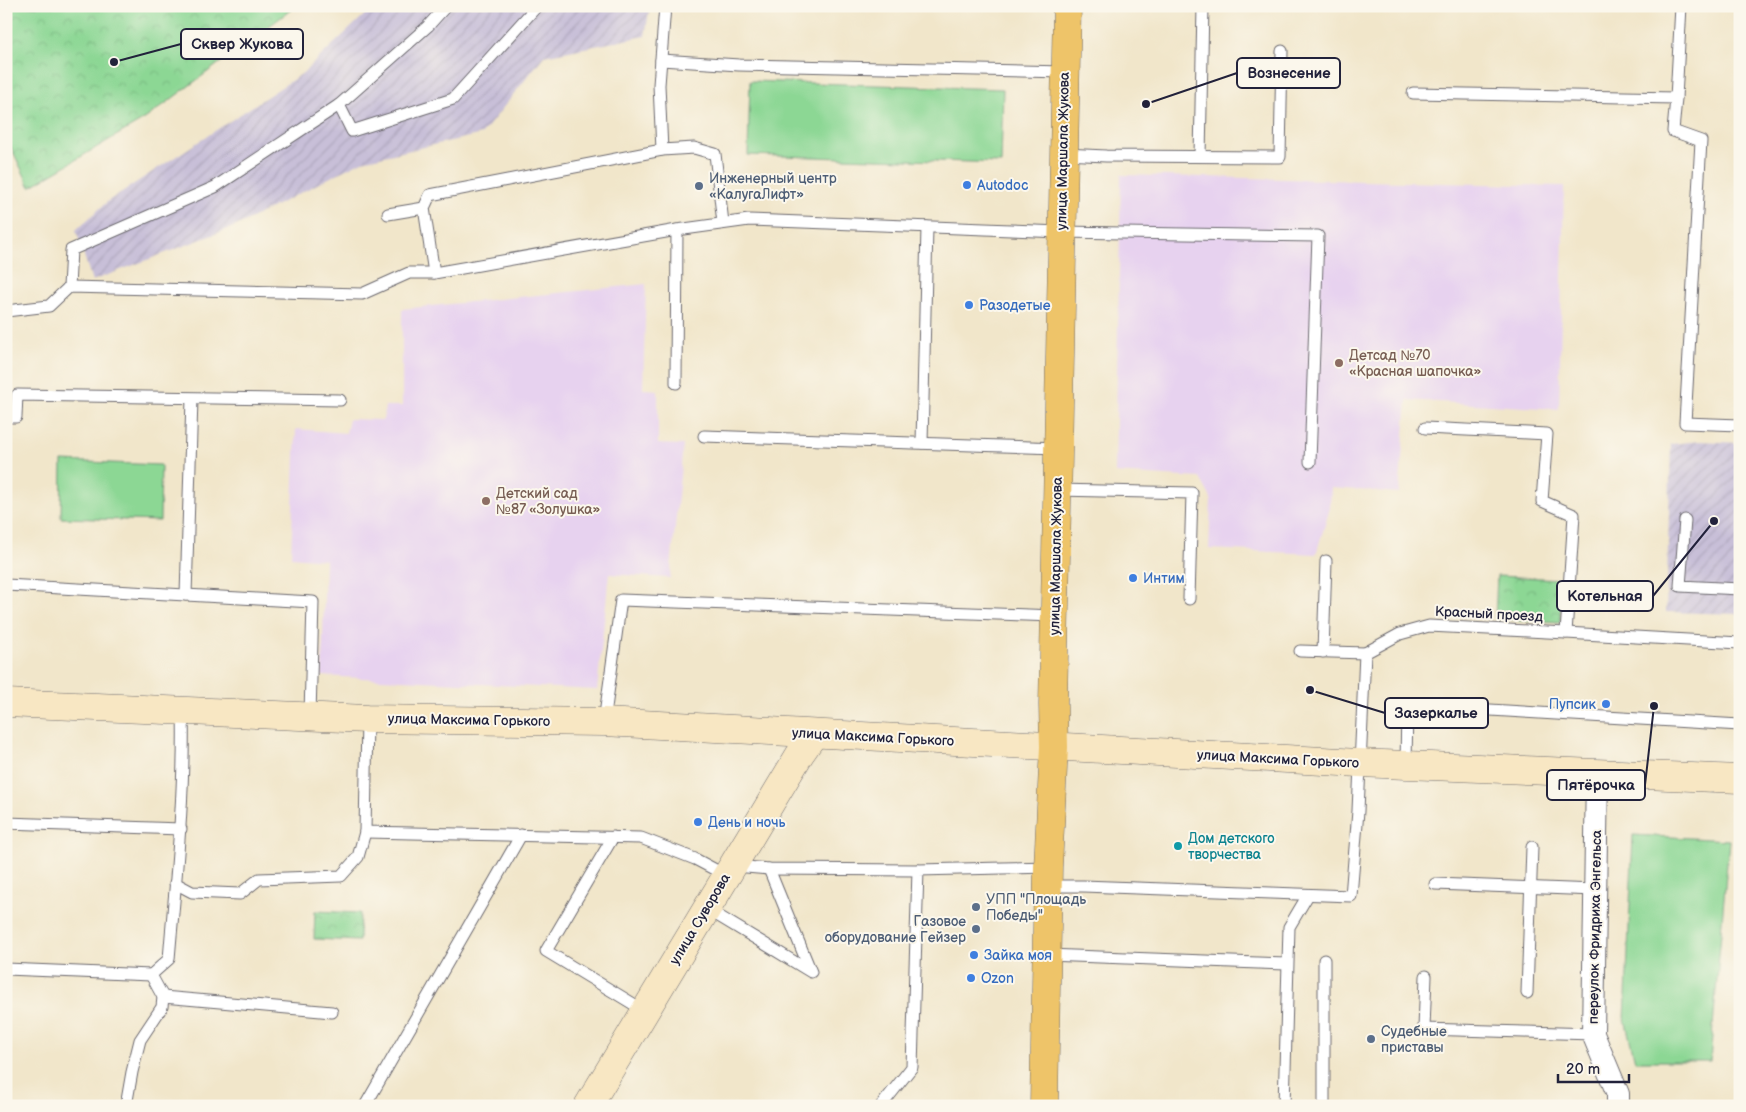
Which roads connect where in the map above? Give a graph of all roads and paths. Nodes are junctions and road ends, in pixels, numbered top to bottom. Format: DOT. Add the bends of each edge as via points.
graph roads {
  1 [pos="446,6"];
  2 [pos="537,6"];
  3 [pos="665,6"];
  4 [pos="1067,6"];
  5 [pos="1203,6"];
  6 [pos="1681,6"];
  7 [pos="1282,51"];
  8 [pos="661,60"];
  9 [pos="1065,72"];
  10 [pos="1413,93"];
  11 [pos="1676,98"];
  12 [pos="339,105"];
  13 [pos="662,150"];
  14 [pos="1064,154"];
  15 [pos="1200,156"];
  16 [pos="424,208"];
  17 [pos="388,214"];
  18 [pos="723,223"];
  19 [pos="927,228"];
  20 [pos="677,230"];
  21 [pos="1062,232"];
  22 [pos="434,272"];
  23 [pos="69,287"];
  24 [pos="6,311"];
  25 [pos="676,383"];
  26 [pos="192,399"];
  27 [pos="340,400"];
  28 [pos="6,417"];
  29 [pos="1740,425"];
  30 [pos="1425,428"];
  31 [pos="704,436"];
  32 [pos="922,443"];
  33 [pos="1058,448"];
  34 [pos="1310,462"];
  35 [pos="1057,490"];
  36 [pos="1685,520"];
  37 [pos="1326,561"];
  38 [pos="6,585"];
  39 [pos="1740,589"];
  40 [pos="186,595"];
  41 [pos="1189,599"];
  42 [pos="1054,616"];
  43 [pos="1566,633"];
  44 [pos="1740,642"];
  45 [pos="1300,651"];
  46 [pos="1323,652"];
  47 [pos="1364,653"];
  48 [pos="6,703"];
  49 [pos="183,710"];
  50 [pos="310,715"];
  51 [pos="367,718"];
  52 [pos="604,722"];
  53 [pos="1740,724"];
  54 [pos="814,734"];
  55 [pos="1054,746"];
  56 [pos="1360,763"];
  57 [pos="1406,765"];
  58 [pos="1597,773"];
  59 [pos="1740,779"];
  60 [pos="6,823"];
  61 [pos="181,828"];
  62 [pos="366,832"];
  63 [pos="521,835"];
  64 [pos="613,837"];
  65 [pos="1532,847"];
  66 [pos="769,869"];
  67 [pos="918,870"];
  68 [pos="730,871"];
  69 [pos="1047,877"];
  70 [pos="175,883"];
  71 [pos="1435,884"];
  72 [pos="1531,888"];
  73 [pos="1595,890"];
  74 [pos="1308,895"];
  75 [pos="707,909"];
  76 [pos="1046,955"];
  77 [pos="1324,960"];
  78 [pos="1287,964"];
  79 [pos="6,969"];
  80 [pos="151,975"];
  81 [pos="1426,976"];
  82 [pos="1528,993"];
  83 [pos="163,998"];
  84 [pos="645,1011"];
  85 [pos="332,1012"];
  86 [pos="1593,1034"];
  87 [pos="126,1106"];
  88 [pos="365,1106"];
  89 [pos="588,1106"];
  90 [pos="881,1106"];
  91 [pos="1044,1106"];
  92 [pos="1284,1106"];
  93 [pos="1324,1106"];
  94 [pos="1618,1106"];
  1 -- 12 [label="lane"];
  2 -- 12 [label="lane" via="453,99 352,131"];
  3 -- 8 [label="lane"];
  4 -- 9 [label="main road, улица Маршала Жукова"];
  5 -- 15 [label="lane"];
  6 -- 11 [label="lane"];
  7 -- 15 [label="lane" via="1280,157"];
  8 -- 9 [label="lane" via="739,65"];
  8 -- 13 [label="lane"];
  9 -- 14 [label="main road, улица Маршала Жукова"];
  10 -- 11 [label="lane"];
  11 -- 29 [label="lane" via="1674,131 1701,141 1685,424"];
  12 -- 23 [label="lane" via="215,187 70,250"];
  13 -- 16 [label="lane" via="430,195"];
  13 -- 18 [label="lane" via="694,148 714,154"];
  14 -- 15 [label="lane"];
  14 -- 21 [label="main road, улица Маршала Жукова"];
  16 -- 17 [label="lane"];
  16 -- 22 [label="lane"];
  18 -- 19 [label="lane" via="749,220"];
  18 -- 20 [label="lane"];
  19 -- 21 [label="lane"];
  19 -- 32 [label="lane"];
  20 -- 22 [label="lane"];
  20 -- 25 [label="lane"];
  21 -- 33 [label="main road, улица Маршала Жукова"];
  21 -- 34 [label="lane" via="1318,236"];
  22 -- 23 [label="lane" via="409,273 362,294"];
  23 -- 24 [label="lane" via="49,306"];
  26 -- 27 [label="lane"];
  26 -- 28 [label="lane" via="17,395 16,417"];
  26 -- 40 [label="lane"];
  30 -- 43 [label="lane" via="1547,434 1542,501 1574,515"];
  31 -- 32 [label="lane"];
  32 -- 33 [label="lane"];
  33 -- 35 [label="main road, улица Маршала Жукова"];
  35 -- 41 [label="lane" via="1192,493"];
  35 -- 42 [label="main road, улица Маршала Жукова"];
  36 -- 39 [label="lane" via="1680,586"];
  37 -- 46 [label="lane"];
  38 -- 40 [label="lane"];
  40 -- 50 [label="lane" via="313,602"];
  42 -- 52 [label="lane" via="621,600"];
  42 -- 55 [label="main road, улица Маршала Жукова"];
  43 -- 44 [label="lane, Красный проезд"];
  43 -- 47 [label="lane, Красный проезд" via="1429,626 1400,634"];
  45 -- 46 [label="lane"];
  46 -- 47 [label="lane"];
  47 -- 56 [label="lane"];
  48 -- 49 [label="street, улица Максима Горького"];
  49 -- 50 [label="street, улица Максима Горького"];
  49 -- 61 [label="lane"];
  50 -- 51 [label="street, улица Максима Горького"];
  51 -- 52 [label="street, улица Максима Горького"];
  51 -- 62 [label="lane"];
  52 -- 54 [label="street, улица Максима Горького"];
  53 -- 57 [label="lane" via="1407,705"];
  54 -- 55 [label="street, улица Максима Горького"];
  54 -- 68 [label="street, улица Суворова"];
  55 -- 56 [label="street, улица Максима Горького"];
  55 -- 69 [label="main road, улица Маршала Жукова"];
  56 -- 57 [label="street, улица Максима Горького"];
  56 -- 74 [label="lane" via="1351,896"];
  57 -- 58 [label="street, улица Максима Горького"];
  58 -- 59 [label="street, улица Максима Горького"];
  58 -- 73 [label="street, переулок Фридриха Энгельса"];
  60 -- 61 [label="lane"];
  61 -- 70 [label="lane"];
  62 -- 63 [label="lane"];
  62 -- 70 [label="lane" via="358,857 341,876 258,879 240,894 192,892"];
  63 -- 64 [label="lane"];
  63 -- 88 [label="lane"];
  64 -- 68 [label="lane" via="641,838"];
  64 -- 84 [label="lane" via="546,951"];
  65 -- 72 [label="lane"];
  66 -- 67 [label="lane"];
  66 -- 68 [label="lane"];
  66 -- 75 [label="lane" via="810,972"];
  67 -- 69 [label="lane"];
  67 -- 90 [label="lane" via="912,1067"];
  68 -- 75 [label="street, улица Суворова"];
  69 -- 74 [label="lane" via="1082,886"];
  69 -- 76 [label="main road, улица Маршала Жукова"];
  70 -- 80 [label="lane" via="169,959"];
  71 -- 72 [label="lane"];
  72 -- 73 [label="lane"];
  72 -- 82 [label="lane"];
  73 -- 86 [label="street, переулок Фридриха Энгельса"];
  74 -- 78 [label="lane" via="1289,927"];
  75 -- 84 [label="street, улица Суворова"];
  76 -- 78 [label="lane"];
  76 -- 91 [label="main road, улица Маршала Жукова"];
  77 -- 93 [label="lane"];
  78 -- 92 [label="lane"];
  79 -- 80 [label="lane"];
  80 -- 83 [label="lane"];
  81 -- 86 [label="lane" via="1424,1029"];
  83 -- 85 [label="lane"];
  83 -- 87 [label="lane" via="162,1007 140,1040"];
  84 -- 89 [label="street, улица Суворова"];
  86 -- 94 [label="street, переулок Фридриха Энгельса" via="1618,1094"];
}
